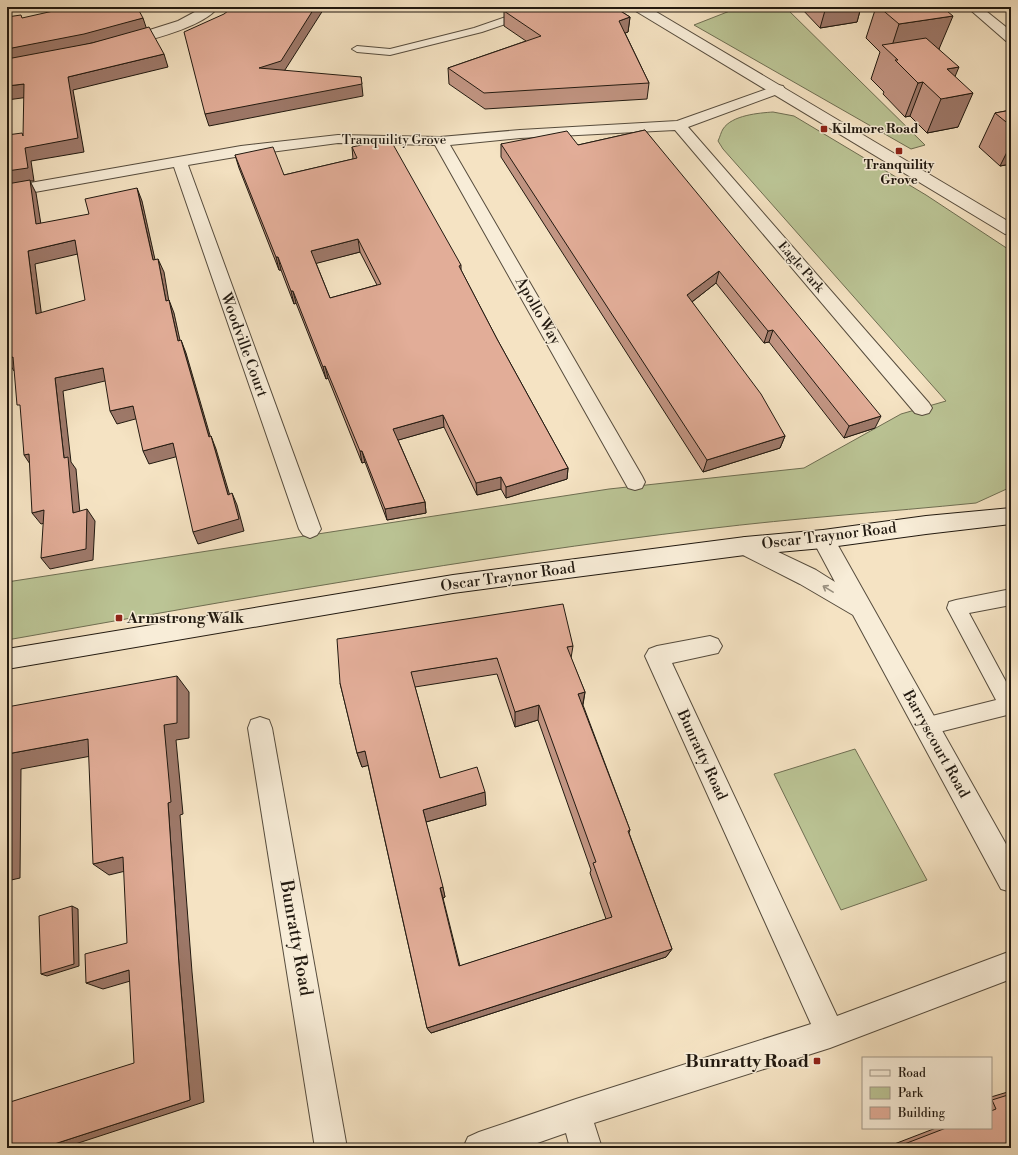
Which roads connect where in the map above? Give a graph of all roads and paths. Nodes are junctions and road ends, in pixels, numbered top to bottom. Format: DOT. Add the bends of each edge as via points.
graph roads {
  1 [pos="212,7"];
  2 [pos="545,7"];
  3 [pos="639,7"];
  4 [pos="974,7"];
  5 [pos="1011,38"];
  6 [pos="108,48"];
  7 [pos="357,49"];
  8 [pos="778,89"];
  9 [pos="679,125"];
  10 [pos="440,141"];
  11 [pos="178,161"];
  12 [pos="7,192"];
  13 [pos="1011,230"];
  14 [pos="922,408"];
  15 [pos="635,482"];
  16 [pos="1011,516"];
  17 [pos="310,529"];
  18 [pos="823,539"];
  19 [pos="745,546"];
  20 [pos="1011,598"];
  21 [pos="862,609"];
  22 [pos="710,646"];
  23 [pos="7,659"];
  24 [pos="926,726"];
  25 [pos="260,728"];
  26 [pos="1011,879"];
  27 [pos="1011,965"];
  28 [pos="830,1033"];
  29 [pos="576,1114"];
  30 [pos="332,1148"];
  31 [pos="479,1148"];
  32 [pos="586,1148"];
  1 -- 6 [label="street" via="207,12 169,29"];
  2 -- 7 [label="lane" via="478,30 390,52"];
  3 -- 8 [label="street"];
  4 -- 5 [label="street"];
  8 -- 9 [label="street, Tranquility Grove"];
  8 -- 13 [label="street"];
  9 -- 10 [label="street, Tranquility Grove"];
  9 -- 14 [label="street, Eagle Park"];
  10 -- 11 [label="street, Tranquility Grove" via="338,139"];
  10 -- 15 [label="street, Apollo Way"];
  11 -- 12 [label="street, Tranquility Grove"];
  11 -- 17 [label="street, Woodville Court"];
  16 -- 18 [label="street, Oscar Traynor Road"];
  18 -- 19 [label="street, Oscar Traynor Road"];
  18 -- 21 [label="street, Barryscourt Road"];
  21 -- 19 [label="street, one-way" via="808,577"];
  19 -- 23 [label="street, Oscar Traynor Road" via="453,584"];
  20 -- 24 [label="lane" via="956,608 1009,706"];
  21 -- 24 [label="street, Barryscourt Road"];
  22 -- 28 [label="street, Bunratty Road" via="657,656"];
  24 -- 26 [label="street, Barryscourt Road"];
  25 -- 30 [label="street, Bunratty Road"];
  27 -- 28 [label="street"];
  28 -- 29 [label="street"];
  29 -- 31 [label="street"];
  29 -- 32 [label="street"];
}
